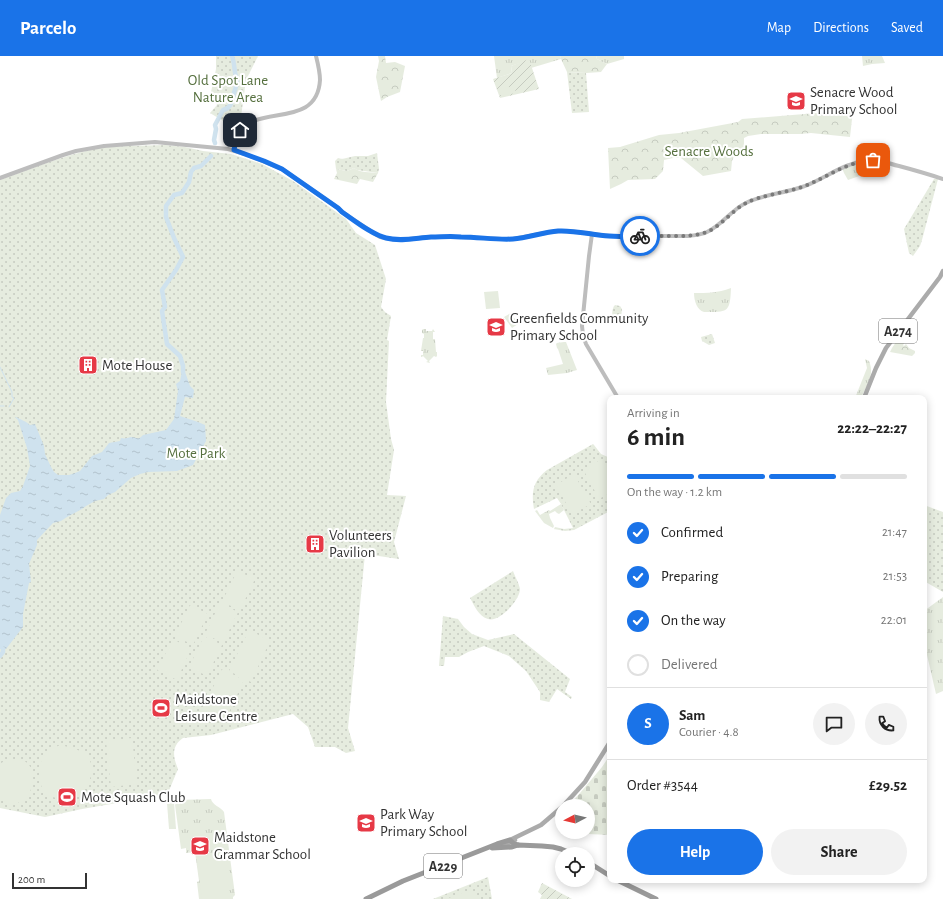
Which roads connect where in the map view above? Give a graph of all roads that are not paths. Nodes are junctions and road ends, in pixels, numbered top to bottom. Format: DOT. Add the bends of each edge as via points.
graph roads {
  1 [pos="316,56"];
  2 [pos="234,150"];
  3 [pos="0,178"];
  4 [pos="943,179"];
  5 [pos="592,234"];
  6 [pos="943,270"];
  7 [pos="616,395"];
  8 [pos="865,395"];
  9 [pos="607,747"];
  10 [pos="569,799"];
  11 [pos="555,812"];
  12 [pos="511,841"];
  13 [pos="518,845"];
  14 [pos="501,847"];
  15 [pos="489,848"];
  16 [pos="555,848"];
  17 [pos="595,866"];
  18 [pos="607,874"];
  19 [pos="623,883"];
  20 [pos="366,899"];
  21 [pos="656,899"];
  1 -- 2 [label="street" via="320,79 318,93 313,100 301,110 251,122 240,130"];
  2 -- 3 [label="street" via="156,142 99,147 63,155"];
  2 -- 5 [label="street" via="282,169 380,237 398,240 429,237 513,239 560,231"];
  4 -- 5 [label="street" via="882,161 868,160 848,165 804,187 747,202 717,226 699,234"];
  5 -- 7 [label="street" via="583,335"];
  6 -- 8 [label="main road, A274" via="886,348"];
  9 -- 10 [label="main road" via="585,782"];
  11 -- 12 [label="main road" via="541,825"];
  12 -- 13 [label="highway, A229"];
  12 -- 14 [label="main road"];
  12 -- 15 [label="highway, A229"];
  13 -- 14 [label="highway, A229"];
  13 -- 16 [label="highway, A229"];
  14 -- 15 [label="highway, A229"];
  15 -- 20 [label="highway, A229"];
  17 -- 18 [label="highway"];
  19 -- 21 [label="highway"];
}
